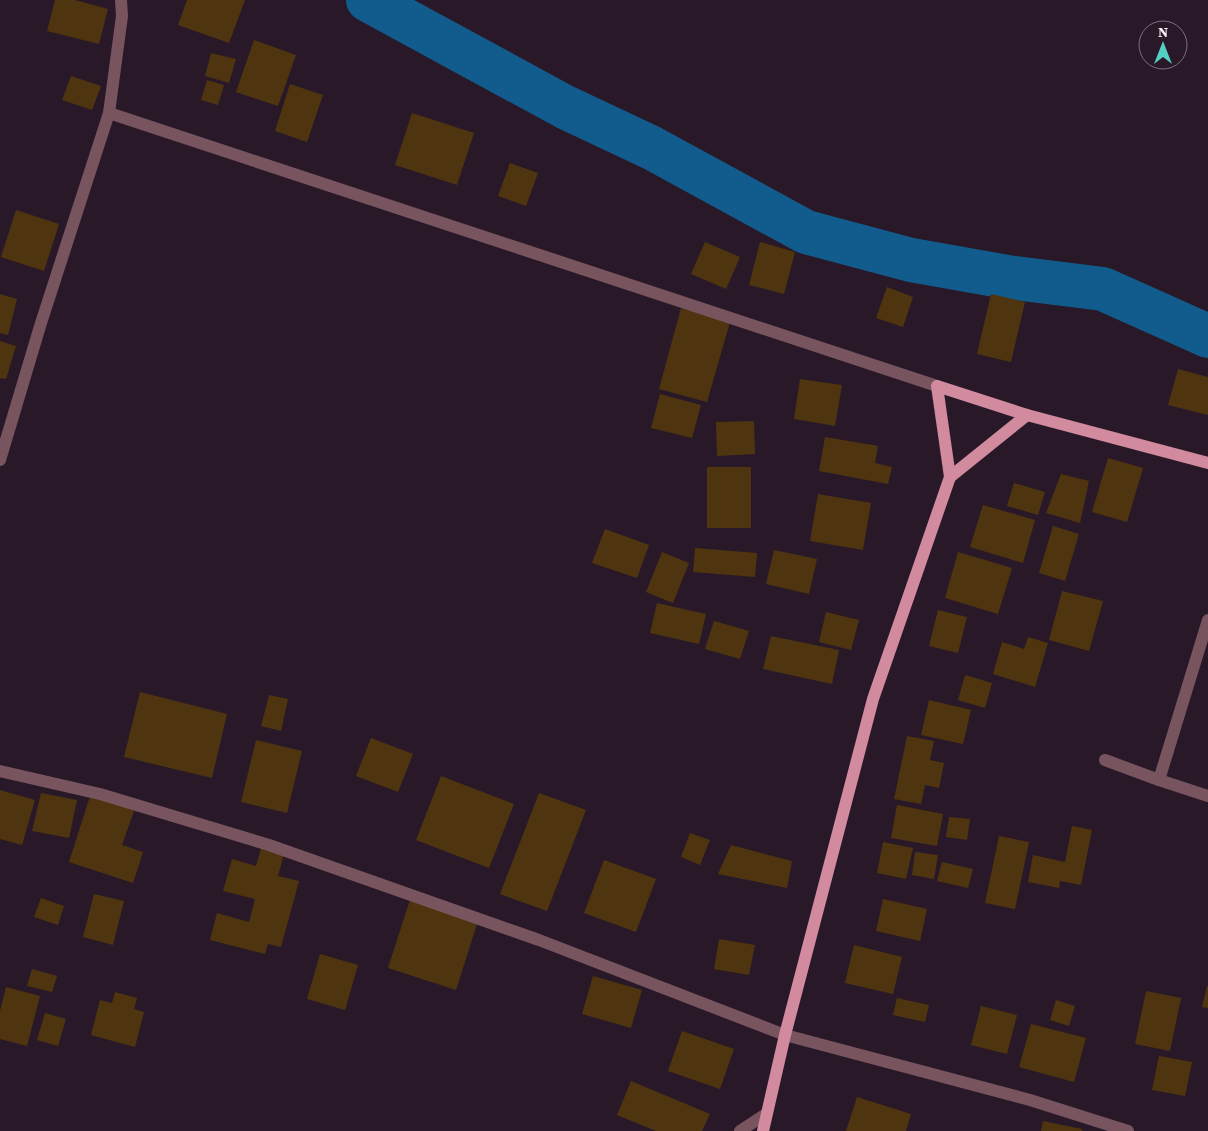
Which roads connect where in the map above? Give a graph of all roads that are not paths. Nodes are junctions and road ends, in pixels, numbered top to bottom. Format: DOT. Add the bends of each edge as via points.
graph roads {
  1 [pos="121,0"];
  2 [pos="109,113"];
  3 [pos="937,386"];
  4 [pos="1027,415"];
  5 [pos="0,460"];
  6 [pos="1208,463"];
  7 [pos="950,478"];
  8 [pos="1208,620"];
  9 [pos="1105,760"];
  10 [pos="0,771"];
  11 [pos="1159,780"];
  12 [pos="1208,796"];
  13 [pos="785,1035"];
  14 [pos="766,1114"];
  15 [pos="740,1131"];
  16 [pos="763,1131"];
  17 [pos="1128,1131"];
  1 -- 2 [label="street" via="122,16"];
  2 -- 3 [label="street"];
  2 -- 5 [label="street"];
  3 -- 4 [label="main road"];
  3 -- 7 [label="main road"];
  4 -- 6 [label="main road"];
  4 -- 7 [label="main road"];
  7 -- 13 [label="main road" via="873,700"];
  8 -- 11 [label="street"];
  9 -- 11 [label="street"];
  10 -- 13 [label="street" via="100,794 269,845 539,940"];
  11 -- 12 [label="street"];
  13 -- 14 [label="main road"];
  13 -- 17 [label="street" via="1030,1100"];
  14 -- 15 [label="street"];
  14 -- 16 [label="main road"];
}
